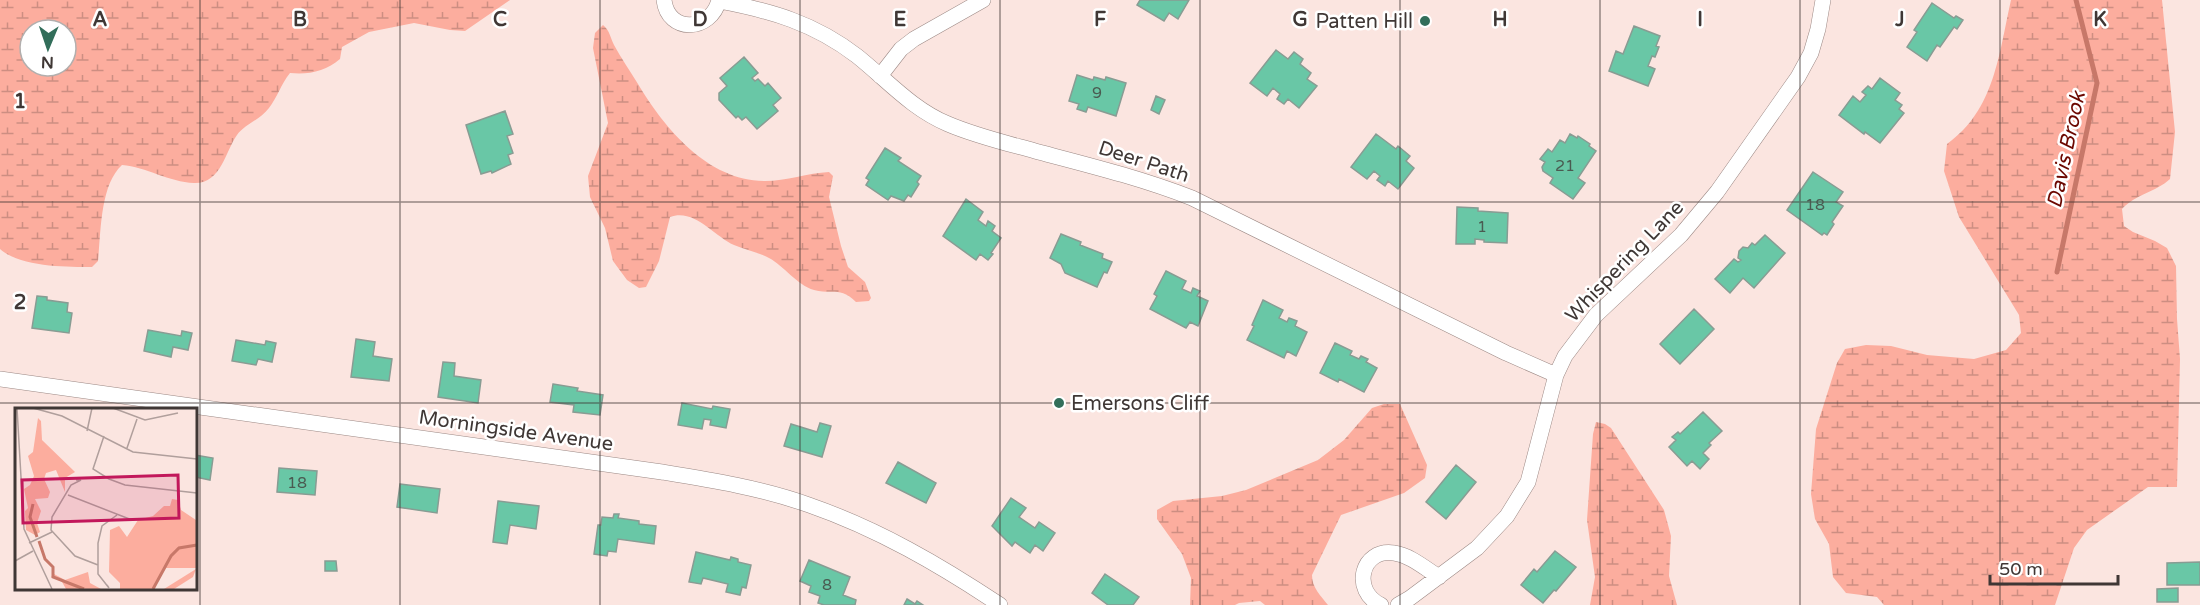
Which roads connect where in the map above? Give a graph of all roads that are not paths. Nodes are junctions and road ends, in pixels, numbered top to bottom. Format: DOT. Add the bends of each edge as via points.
graph roads {
  1 [pos="664,0"];
  2 [pos="719,0"];
  3 [pos="983,0"];
  4 [pos="1823,0"];
  5 [pos="880,76"];
  6 [pos="1556,375"];
  7 [pos="0,379"];
  8 [pos="1439,578"];
  9 [pos="1000,605"];
  10 [pos="1381,605"];
  11 [pos="1398,605"];
  1 -- 2 [label="street, Deer Path" via="670,15 685,24 699,24 717,10"];
  2 -- 5 [label="street, Deer Path" via="777,13 818,30"];
  3 -- 5 [label="street" via="914,39"];
  4 -- 6 [label="street, Whispering Lane" via="1811,52 1798,77 1731,172 1681,235 1586,328"];
  5 -- 6 [label="street, Deer Path" via="947,124 1142,179 1192,198"];
  6 -- 8 [label="street, Whispering Lane" via="1534,463 1518,500 1477,548"];
  7 -- 9 [label="street, Morningside Avenue" via="662,472 744,487 808,505 875,532 940,566"];
  8 -- 10 [label="street" via="1401,554 1375,556 1367,564 1363,582 1371,600"];
  8 -- 11 [label="street, Whispering Lane"];
}
